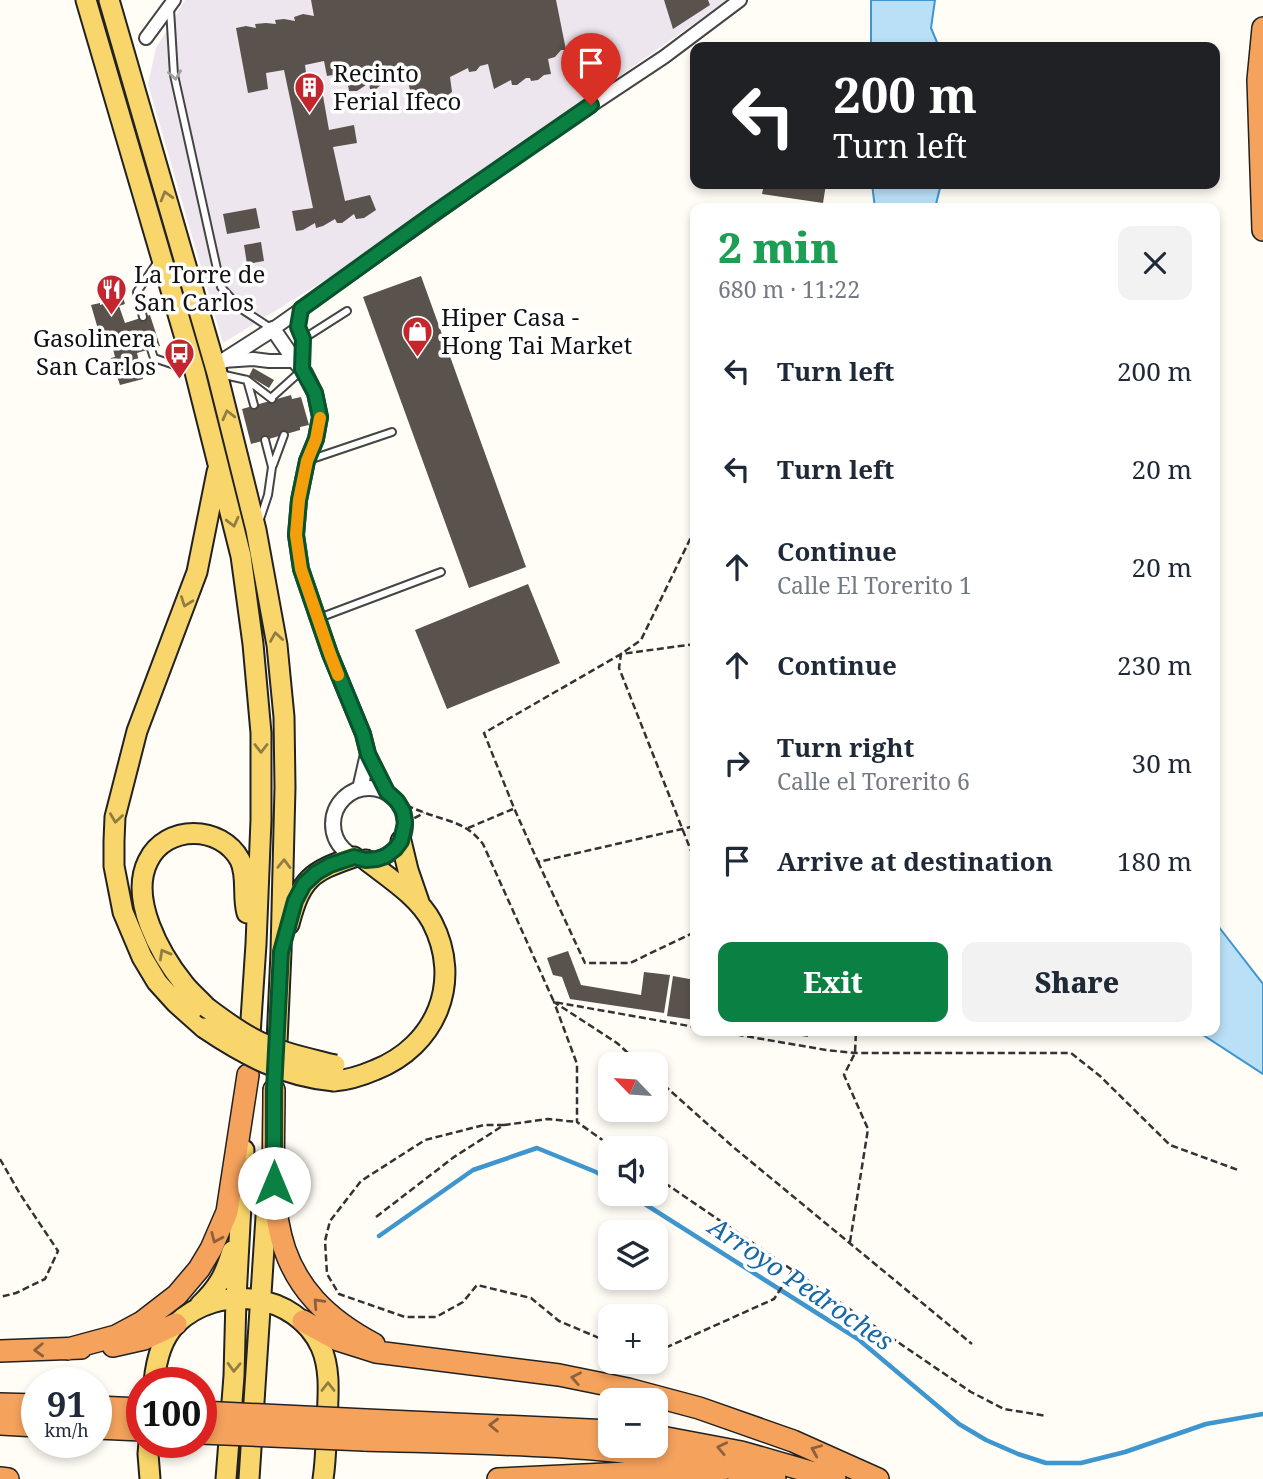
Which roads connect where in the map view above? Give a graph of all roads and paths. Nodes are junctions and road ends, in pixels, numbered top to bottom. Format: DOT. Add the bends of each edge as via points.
graph roads {
  1 [pos="86,0"];
  2 [pos="109,0"];
  3 [pos="122,0"];
  4 [pos="740,0"];
  5 [pos="172,4"];
  6 [pos="1263,28"];
  7 [pos="146,38"];
  8 [pos="121,39"];
  9 [pos="1263,230"];
  10 [pos="162,256"];
  11 [pos="301,309"];
  12 [pos="346,311"];
  13 [pos="142,317"];
  14 [pos="273,329"];
  15 [pos="303,339"];
  16 [pos="151,349"];
  17 [pos="218,365"];
  18 [pos="299,365"];
  19 [pos="195,372"];
  20 [pos="247,380"];
  21 [pos="254,405"];
  22 [pos="392,432"];
  23 [pos="284,435"];
  24 [pos="265,440"];
  25 [pos="307,461"];
  26 [pos="219,464"];
  27 [pos="272,467"];
  28 [pos="256,530"];
  29 [pos="690,539"];
  30 [pos="442,572"];
  31 [pos="318,618"];
  32 [pos="690,645"];
  33 [pos="621,654"];
  34 [pos="368,754"];
  35 [pos="360,789"];
  36 [pos="392,797"];
  37 [pos="514,808"];
  38 [pos="424,813"];
  39 [pos="690,827"];
  40 [pos="468,828"];
  41 [pos="682,829"];
  42 [pos="403,832"];
  43 [pos="690,849"];
  44 [pos="360,858"];
  45 [pos="538,862"];
  46 [pos="421,906"];
  47 [pos="690,934"];
  48 [pos="256,944"];
  49 [pos="281,952"];
  50 [pos="554,1002"];
  51 [pos="690,1026"];
  52 [pos="745,1036"];
  53 [pos="856,1036"];
  54 [pos="627,1052"];
  55 [pos="855,1053"];
  56 [pos="334,1073"];
  57 [pos="248,1075"];
  58 [pos="668,1089"];
  59 [pos="274,1090"];
  60 [pos="577,1122"];
  61 [pos="505,1125"];
  62 [pos="598,1137"];
  63 [pos="0,1159"];
  64 [pos="1238,1171"];
  65 [pos="668,1185"];
  66 [pos="242,1209"];
  67 [pos="376,1217"];
  68 [pos="850,1242"];
  69 [pos="793,1270"];
  70 [pos="0,1297"];
  71 [pos="236,1298"];
  72 [pos="260,1300"];
  73 [pos="185,1318"];
  74 [pos="303,1321"];
  75 [pos="598,1338"];
  76 [pos="972,1344"];
  77 [pos="668,1347"];
  78 [pos="68,1349"];
  79 [pos="0,1351"];
  80 [pos="395,1354"];
  81 [pos="156,1367"];
  82 [pos="0,1404"];
  83 [pos="21,1405"];
  84 [pos="217,1414"];
  85 [pos="1047,1416"];
  86 [pos="0,1424"];
  87 [pos="21,1425"];
  88 [pos="365,1430"];
  89 [pos="598,1431"];
  90 [pos="217,1433"];
  91 [pos="668,1438"];
  92 [pos="149,1458"];
  93 [pos="0,1478"];
  94 [pos="8,1479"];
  95 [pos="150,1479"];
  96 [pos="226,1479"];
  97 [pos="249,1479"];
  98 [pos="323,1479"];
  99 [pos="498,1479"];
  100 [pos="726,1479"];
  101 [pos="775,1479"];
  102 [pos="835,1479"];
  103 [pos="878,1479"];
  1 -- 10 [label="main road"];
  2 -- 8 [label="main road"];
  3 -- 8 [label="main road"];
  4 -- 11 [label="street"];
  5 -- 7 [label="street"];
  5 -- 14 [label="lane, one-way" via="174,75 221,287 240,308"];
  6 -- 9 [label="highway" via="1258,80"];
  17 -- 8 [label="main road, one-way"];
  10 -- 13 [label="lane" via="136,292"];
  10 -- 19 [label="main road"];
  11 -- 14 [label="street"];
  11 -- 15 [label="street" via="298,327"];
  12 -- 15 [label="lane"];
  14 -- 17 [label="street"];
  14 -- 18 [label="street"];
  15 -- 18 [label="street"];
  16 -- 19 [label="lane" via="154,358"];
  17 -- 18 [label="street" via="253,359"];
  17 -- 20 [label="lane"];
  28 -- 17 [label="main road, one-way"];
  18 -- 20 [label="lane" via="272,399"];
  18 -- 25 [label="street" via="315,393 320,417"];
  19 -- 26 [label="main road"];
  20 -- 21 [label="lane"];
  22 -- 25 [label="lane"];
  23 -- 27 [label="lane"];
  24 -- 27 [label="lane"];
  25 -- 31 [label="street" via="296,535 301,569"];
  26 -- 48 [label="main road, one-way" via="241,556 261,733"];
  26 -- 56 [label="main road, one-way, bridge" via="197,572 137,731 115,817 114,866 123,912 142,957 176,1003 204,1028 265,1064 313,1078"];
  27 -- 28 [label="lane"];
  49 -- 28 [label="main road, one-way" via="284,717 277,645"];
  29 -- 33 [label="path" via="641,640"];
  30 -- 31 [label="lane"];
  31 -- 34 [label="street"];
  32 -- 33 [label="path"];
  33 -- 37 [label="path" via="484,733"];
  33 -- 41 [label="path" via="619,668"];
  34 -- 35 [label="street"];
  34 -- 36 [label="street"];
  35 -- 36 [label="street"];
  35 -- 44 [label="street" via="342,801 333,821 338,842"];
  36 -- 38 [label="path"];
  36 -- 42 [label="street" via="403,811"];
  37 -- 40 [label="path"];
  37 -- 45 [label="path"];
  38 -- 40 [label="path"];
  38 -- 42 [label="path"];
  39 -- 41 [label="path"];
  40 -- 50 [label="path" via="483,844"];
  41 -- 43 [label="path"];
  41 -- 45 [label="path"];
  42 -- 44 [label="street" via="386,856"];
  42 -- 46 [label="main road" via="408,870"];
  44 -- 46 [label="main road"];
  44 -- 49 [label="main road" via="323,869 304,884"];
  45 -- 47 [label="path" via="585,963 631,963"];
  46 -- 56 [label="main road" via="440,941 445,965 444,991 431,1027 409,1051 387,1065"];
  56 -- 48 [label="main road, one-way, bridge" via="234,1028 185,986 170,965 145,909 144,874 155,850 177,835 197,832 227,844 241,862"];
  48 -- 57 [label="main road"];
  49 -- 59 [label="main road"];
  50 -- 51 [label="path"];
  50 -- 54 [label="path"];
  50 -- 60 [label="path" via="577,1063"];
  52 -- 55 [label="path"];
  53 -- 55 [label="path"];
  55 -- 64 [label="path" via="1071,1053 1170,1144"];
  55 -- 68 [label="path" via="844,1075 868,1129"];
  57 -- 66 [label="main road"];
  57 -- 78 [label="highway, one-way" via="227,1212 199,1269 177,1296 135,1326 104,1341"];
  58 -- 68 [label="path"];
  59 -- 72 [label="main road"];
  80 -- 59 [label="highway, one-way" via="330,1315 303,1285 288,1257 274,1202"];
  60 -- 61 [label="path" via="548,1119"];
  60 -- 62 [label="path"];
  61 -- 67 [label="path" via="454,1157"];
  61 -- 75 [label="path" via="484,1125 425,1139 361,1181 330,1221 325,1241 327,1274 339,1294 405,1317 436,1317 463,1302 477,1285 531,1298 559,1321"];
  63 -- 70 [label="path" via="58,1251 45,1279"];
  65 -- 69 [label="path"];
  66 -- 71 [label="main road"];
  66 -- 73 [label="main road" via="225,1273 213,1292"];
  68 -- 76 [label="path"];
  69 -- 77 [label="path" via="774,1299"];
  69 -- 85 [label="path" via="971,1392 1004,1409"];
  71 -- 72 [label="main road"];
  71 -- 73 [label="main road" via="221,1300"];
  71 -- 96 [label="main road, one-way"];
  72 -- 74 [label="main road" via="285,1308"];
  72 -- 97 [label="main road"];
  73 -- 78 [label="highway" via="133,1343"];
  73 -- 81 [label="main road" via="169,1332"];
  74 -- 80 [label="highway" via="346,1343"];
  98 -- 74 [label="main road, one-way" via="328,1373 321,1348"];
  78 -- 79 [label="highway, one-way"];
  103 -- 80 [label="highway, one-way" via="771,1432 653,1395 546,1373"];
  82 -- 83 [label="highway"];
  84 -- 88 [label="highway, bridge"];
  86 -- 87 [label="highway"];
  89 -- 88 [label="highway, one-way"];
  88 -- 90 [label="highway, bridge"];
  88 -- 101 [label="highway" via="648,1454"];
  102 -- 91 [label="highway, one-way" via="741,1452"];
  92 -- 95 [label="main road"];
  93 -- 94 [label="highway"];
  99 -- 100 [label="highway" via="627,1473"];
}
